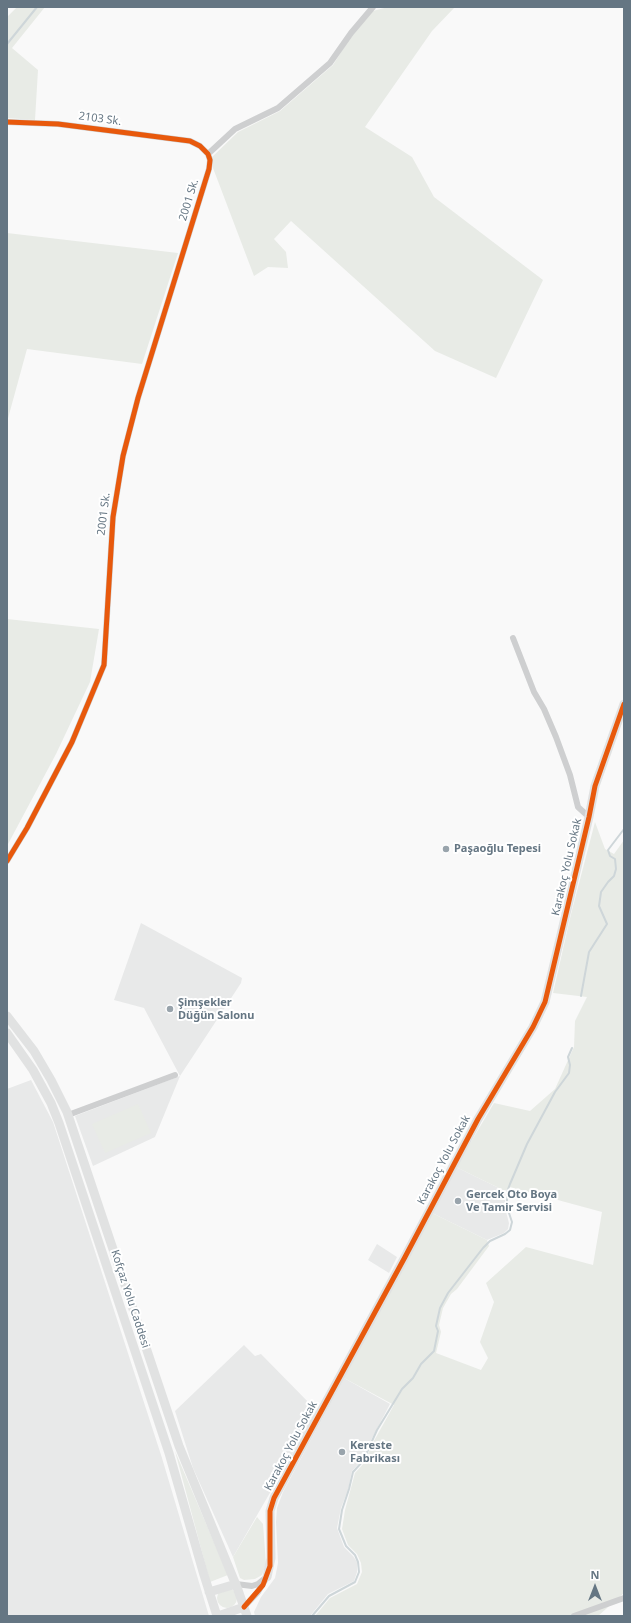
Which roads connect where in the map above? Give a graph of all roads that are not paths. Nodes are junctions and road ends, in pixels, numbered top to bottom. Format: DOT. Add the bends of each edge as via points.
graph roads {
  1 [pos="379,7"];
  2 [pos="373,8"];
  3 [pos="7,122"];
  4 [pos="209,157"];
  5 [pos="513,638"];
  6 [pos="624,704"];
  7 [pos="589,817"];
  8 [pos="7,861"];
  9 [pos="7,1016"];
  10 [pos="7,1033"];
  11 [pos="175,1075"];
  12 [pos="68,1115"];
  13 [pos="267,1577"];
  14 [pos="237,1587"];
  15 [pos="209,1592"];
  16 [pos="624,1598"];
  17 [pos="245,1612"];
  18 [pos="218,1616"];
  19 [pos="574,1616"];
  1 -- 2 [label="street"];
  2 -- 4 [label="street" via="330,63 278,108 235,129"];
  3 -- 4 [label="street, 2103 Sk." via="58,124 190,141 200,146"];
  4 -- 8 [label="street, 2001 Sk." via="209,169 138,398 123,456 113,517 104,665 72,742"];
  5 -- 7 [label="street" via="534,692 556,737 578,807"];
  6 -- 7 [label="main road, Karakoç Yolu Sokak" via="595,786"];
  7 -- 13 [label="main road, Karakoç Yolu Sokak" via="545,1002 533,1027 474,1125 274,1498 270,1511 271,1558"];
  9 -- 12 [label="main road, Kofçaz Yolu Caddesi" via="34,1051"];
  10 -- 15 [label="main road, Kofçaz Yolu Caddesi" via="33,1070 59,1123 170,1453"];
  11 -- 12 [label="street"];
  12 -- 14 [label="main road, Kofçaz Yolu Caddesi" via="177,1439"];
  13 -- 14 [label="street" via="258,1584"];
  13 -- 17 [label="street, Karakoç Yolu Sokak"];
  14 -- 15 [label="main road"];
  14 -- 17 [label="main road, Kofçaz Yolu Caddesi"];
  15 -- 18 [label="main road, Kofçaz Yolu Caddesi"];
  16 -- 19 [label="street"];
  17 -- 18 [label="main road"];
}
